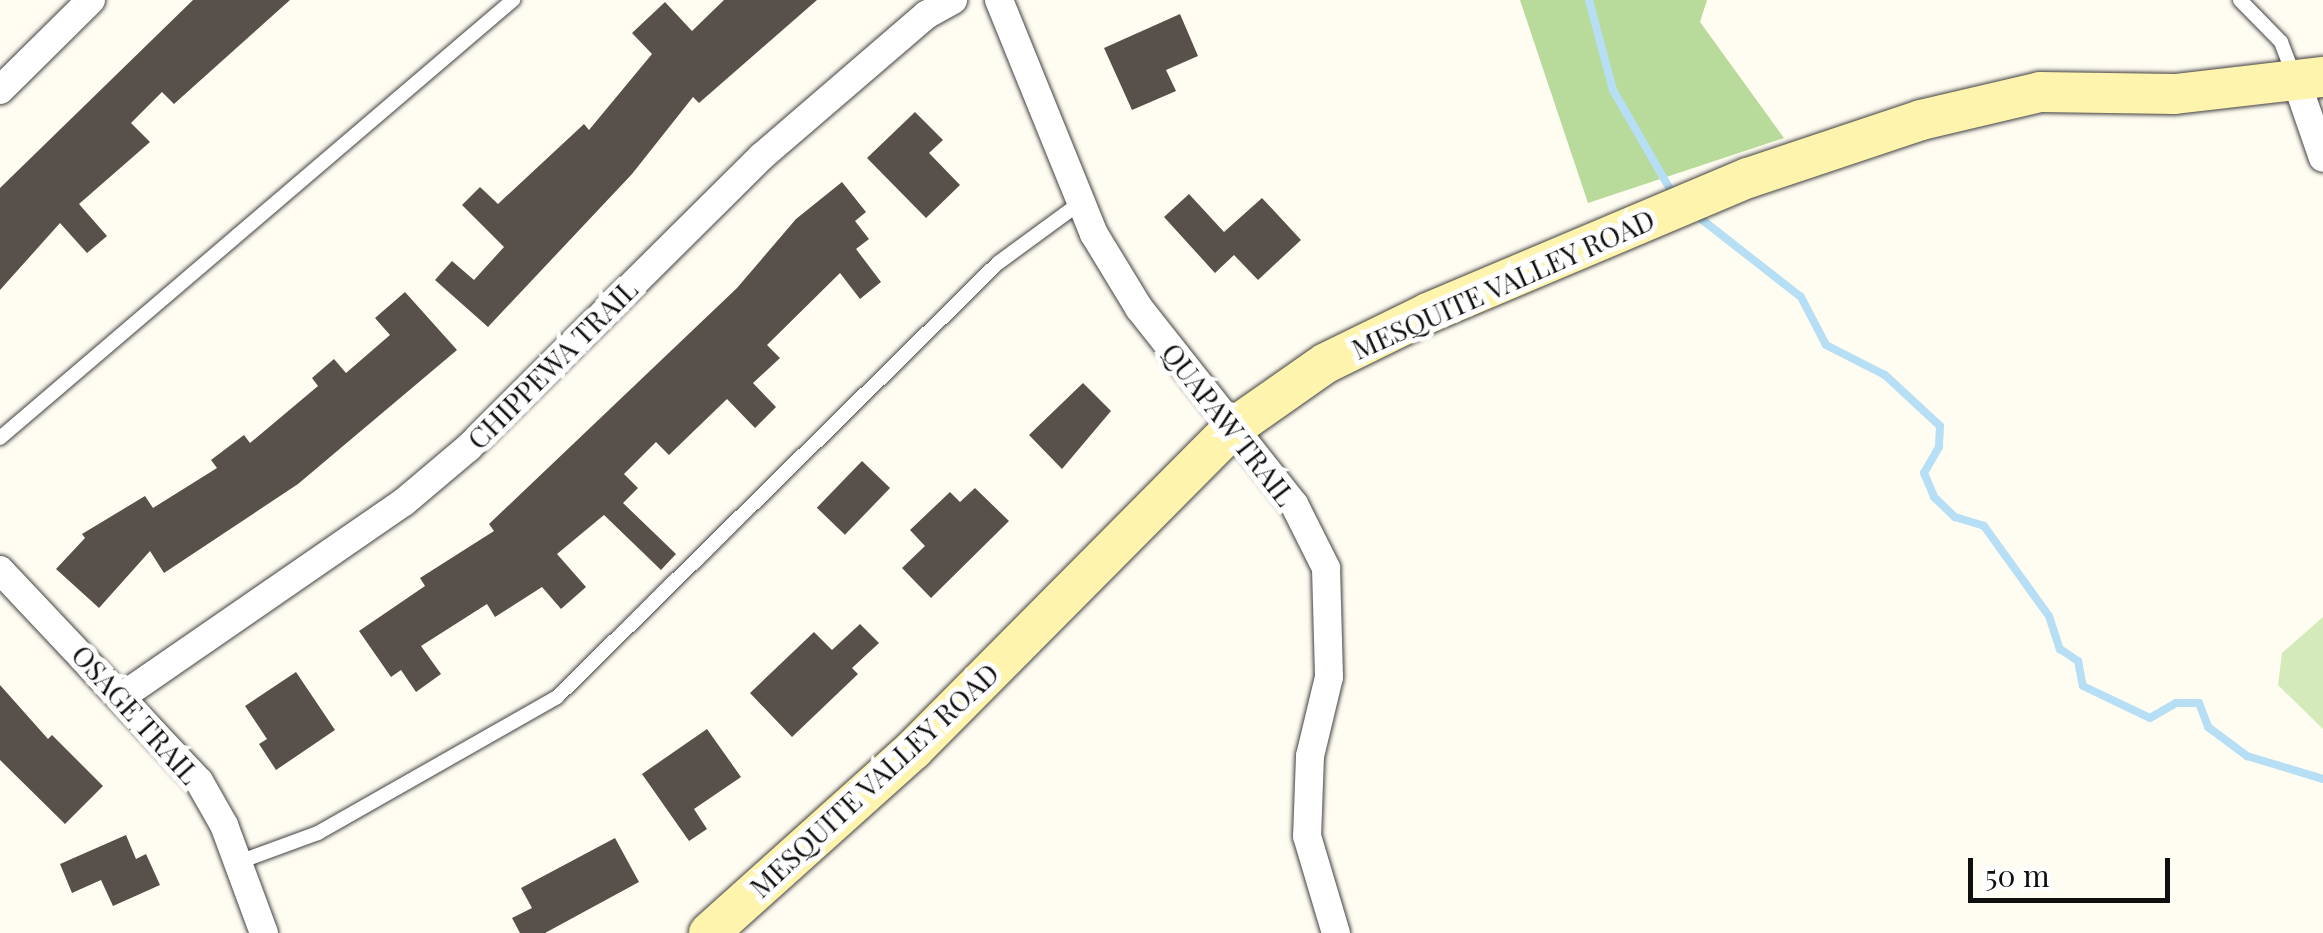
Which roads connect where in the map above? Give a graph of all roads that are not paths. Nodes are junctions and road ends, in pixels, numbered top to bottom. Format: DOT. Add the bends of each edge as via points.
graph roads {
  1 [pos="91,0"];
  2 [pos="514,0"];
  3 [pos="953,0"];
  4 [pos="999,0"];
  5 [pos="2240,0"];
  6 [pos="2310,80"];
  7 [pos="0,90"];
  8 [pos="2323,158"];
  9 [pos="1080,204"];
  10 [pos="1233,428"];
  11 [pos="0,438"];
  12 [pos="0,570"];
  13 [pos="124,696"];
  14 [pos="240,862"];
  15 [pos="264,933"];
  16 [pos="709,933"];
  17 [pos="1336,933"];
  1 -- 7 [label="street"];
  2 -- 11 [label="lane"];
  3 -- 13 [label="street, CHIPPEWA TRAIL" via="926,15 761,157 468,448 404,502"];
  4 -- 9 [label="street, QUAPAW TRAIL"];
  5 -- 6 [label="lane"];
  6 -- 8 [label="street"];
  6 -- 10 [label="street, MESQUITE VALLEY ROAD" via="2175,94 2040,92 1921,120 1748,178 1638,224 1326,364"];
  9 -- 10 [label="street, QUAPAW TRAIL" via="1138,308"];
  9 -- 14 [label="lane" via="998,263 557,697 318,833"];
  10 -- 16 [label="street, MESQUITE VALLEY ROAD" via="913,750"];
  10 -- 17 [label="street, QUAPAW TRAIL" via="1294,504 1326,568 1328,677 1310,756 1307,836"];
  12 -- 13 [label="street, OSAGE TRAIL"];
  13 -- 14 [label="street, OSAGE TRAIL" via="200,781"];
  14 -- 15 [label="street, OSAGE TRAIL"];
}
